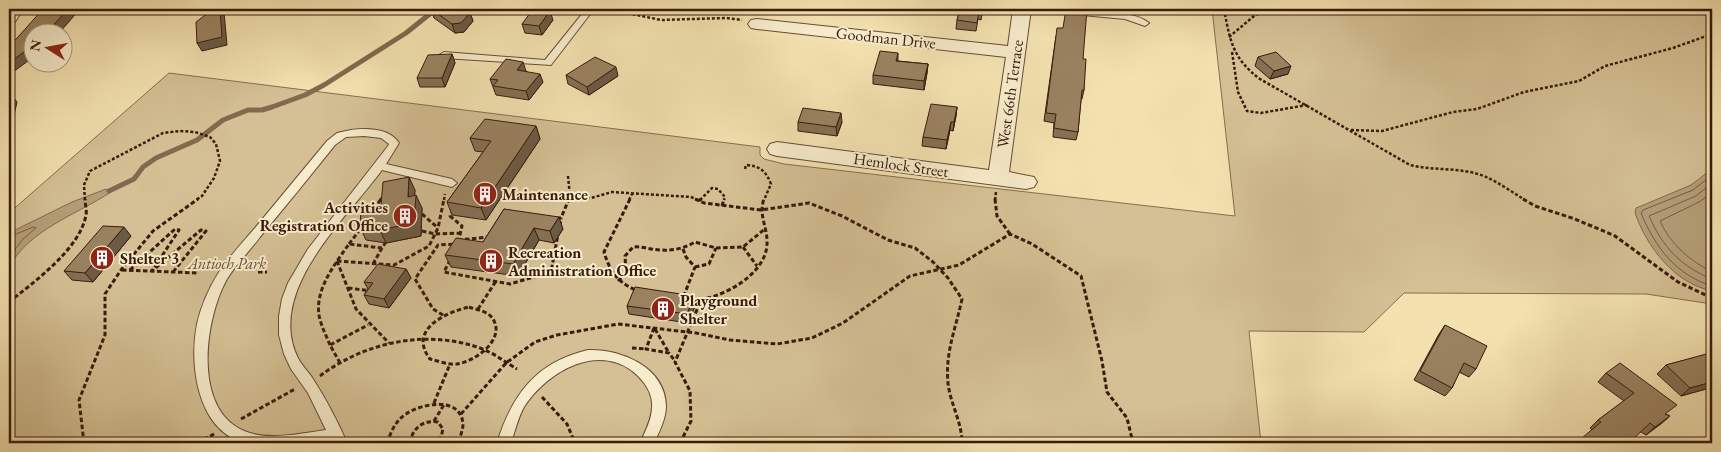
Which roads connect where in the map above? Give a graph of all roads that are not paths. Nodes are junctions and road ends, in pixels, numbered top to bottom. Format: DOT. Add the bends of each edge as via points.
graph roads {
  1 [pos="14,9"];
  2 [pos="590,9"];
  3 [pos="1022,9"];
  4 [pos="1051,9"];
  5 [pos="9,18"];
  6 [pos="1144,23"];
  7 [pos="757,24"];
  8 [pos="1015,52"];
  9 [pos="444,55"];
  10 [pos="777,149"];
  11 [pos="379,166"];
  12 [pos="998,178"];
  13 [pos="1026,182"];
  14 [pos="452,184"];
  15 [pos="337,439"];
  16 [pos="504,443"];
  17 [pos="647,443"];
  1 -- 5 [label="street"];
  2 -- 9 [label="lane" via="548,63"];
  3 -- 8 [label="street, West 66th Terrace"];
  4 -- 6 [label="lane" via="1126,16"];
  7 -- 8 [label="street, Goodman Drive"];
  8 -- 12 [label="street, West 66th Terrace"];
  10 -- 12 [label="street, Hemlock Street"];
  11 -- 14 [label="lane"];
  11 -- 15 [label="lane" via="301,267 284,317 284,335 290,356 308,381"];
  11 -- 15 [label="lane" via="393,146 392,140 366,134 339,136 224,274 202,333 204,382 216,417 225,428 258,441"];
  12 -- 13 [label="street, Hemlock Street"];
  16 -- 17 [label="lane" via="520,402 551,372 576,358 603,354 626,360 646,375 654,386 659,404"];
}
